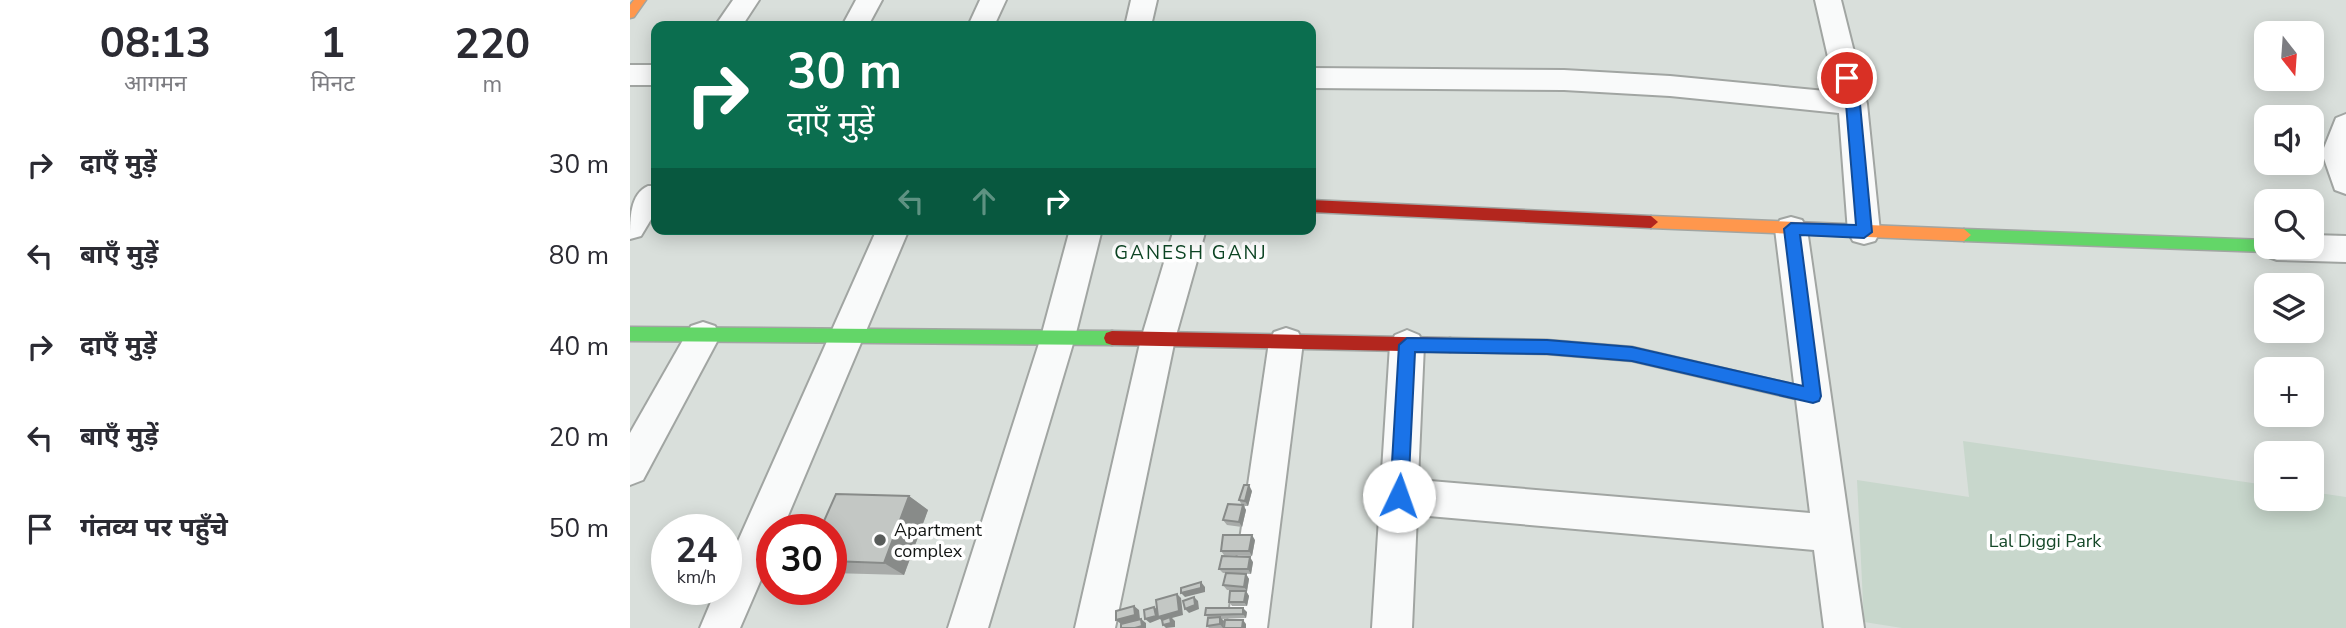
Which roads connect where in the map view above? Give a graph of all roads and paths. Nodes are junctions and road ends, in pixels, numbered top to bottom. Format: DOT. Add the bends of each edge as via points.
graph roads {
  1 [pos="640,0"];
  2 [pos="746,0"];
  3 [pos="869,0"];
  4 [pos="993,0"];
  5 [pos="1143,0"];
  6 [pos="1828,0"];
  7 [pos="630,14"];
  8 [pos="731,21"];
  9 [pos="858,21"];
  10 [pos="983,21"];
  11 [pos="1139,21"];
  12 [pos="630,75"];
  13 [pos="651,75"];
  14 [pos="1316,78"];
  15 [pos="1853,104"];
  16 [pos="2346,125"];
  17 [pos="2346,182"];
  18 [pos="651,198"];
  19 [pos="1316,206"];
  20 [pos="630,226"];
  21 [pos="1791,229"];
  22 [pos="1864,232"];
  23 [pos="890,235"];
  24 [pos="1084,235"];
  25 [pos="1188,235"];
  26 [pos="2254,246"];
  27 [pos="2324,248"];
  28 [pos="2346,249"];
  29 [pos="630,334"];
  30 [pos="847,335"];
  31 [pos="703,336"];
  32 [pos="1058,337"];
  33 [pos="1158,339"];
  34 [pos="1286,342"];
  35 [pos="1407,345"];
  36 [pos="1813,396"];
  37 [pos="630,468"];
  38 [pos="1399,496"];
  39 [pos="1831,533"];
  40 [pos="720,628"];
  41 [pos="968,628"];
  42 [pos="1095,628"];
  43 [pos="1247,628"];
  44 [pos="1392,628"];
  45 [pos="1844,628"];
  1 -- 7 [label="street"];
  2 -- 8 [label="street"];
  3 -- 9 [label="street"];
  4 -- 10 [label="street"];
  5 -- 11 [label="street"];
  6 -- 15 [label="street"];
  12 -- 13 [label="street"];
  14 -- 15 [label="street" via="1564,80"];
  15 -- 22 [label="street"];
  16 -- 17 [label="street" via="2337,153"];
  18 -- 20 [label="street"];
  19 -- 21 [label="street"];
  21 -- 22 [label="street"];
  21 -- 36 [label="street"];
  22 -- 26 [label="street"];
  23 -- 30 [label="street"];
  24 -- 32 [label="street"];
  25 -- 33 [label="street"];
  27 -- 28 [label="street"];
  29 -- 31 [label="street"];
  30 -- 31 [label="street"];
  30 -- 32 [label="street"];
  30 -- 40 [label="street"];
  31 -- 37 [label="street"];
  32 -- 33 [label="street"];
  32 -- 41 [label="street"];
  33 -- 34 [label="street"];
  33 -- 42 [label="street"];
  34 -- 35 [label="street"];
  34 -- 43 [label="street"];
  35 -- 36 [label="street" via="1547,347 1632,354"];
  35 -- 38 [label="street"];
  36 -- 39 [label="street"];
  38 -- 39 [label="street"];
  38 -- 44 [label="street"];
  39 -- 45 [label="street"];
}
